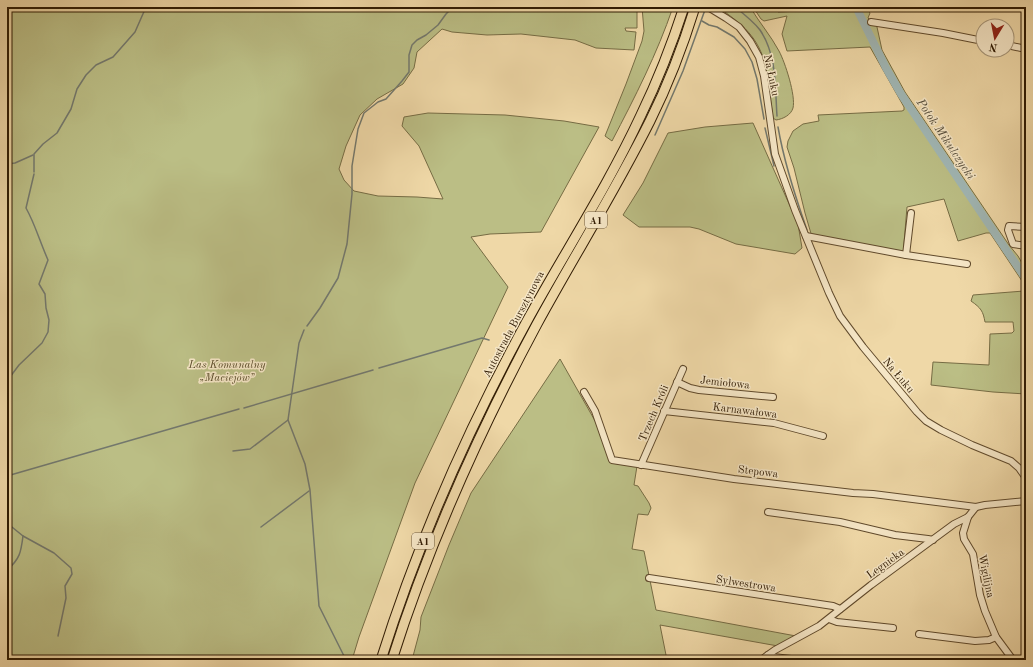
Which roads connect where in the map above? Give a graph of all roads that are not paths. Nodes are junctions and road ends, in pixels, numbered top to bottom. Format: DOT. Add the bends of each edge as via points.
graph roads {
  1 [pos="684,7"];
  2 [pos="695,7"];
  3 [pos="708,7"];
  4 [pos="871,22"];
  5 [pos="975,39"];
  6 [pos="1015,46"];
  7 [pos="1026,48"];
  8 [pos="911,213"];
  9 [pos="1026,227"];
  10 [pos="806,236"];
  11 [pos="1026,246"];
  12 [pos="906,255"];
  13 [pos="967,264"];
  14 [pos="683,369"];
  15 [pos="677,382"];
  16 [pos="584,392"];
  17 [pos="772,397"];
  18 [pos="664,411"];
  19 [pos="822,436"];
  20 [pos="641,465"];
  21 [pos="1026,478"];
  22 [pos="1026,501"];
  23 [pos="976,507"];
  24 [pos="768,512"];
  25 [pos="968,517"];
  26 [pos="933,540"];
  27 [pos="649,578"];
  28 [pos="840,609"];
  29 [pos="829,619"];
  30 [pos="893,628"];
  31 [pos="919,634"];
  32 [pos="996,637"];
  33 [pos="768,655"];
  34 [pos="381,660"];
  35 [pos="392,660"];
  36 [pos="761,660"];
  37 [pos="800,660"];
  38 [pos="1013,660"];
  1 -- 34 [label="highway, Autostrada Bursztynowa / A1" via="665,62 641,116 506,360 468,436 420,548"];
  2 -- 35 [label="highway, Autostrada Bursztynowa / A1" via="688,31 650,120 531,336 477,441 436,536"];
  3 -- 10 [label="street, Na Łuku" via="733,22 753,45 759,57 775,154"];
  4 -- 5 [label="street"];
  6 -- 7 [label="street"];
  8 -- 12 [label="street"];
  9 -- 11 [label="street" via="1009,226 1008,230 1013,244"];
  10 -- 12 [label="street"];
  10 -- 21 [label="street, Na Łuku" via="840,316 917,412 941,430 1011,461"];
  12 -- 13 [label="street"];
  14 -- 15 [label="street, Trzech Króli"];
  15 -- 17 [label="street, Jemiołowa" via="699,390"];
  15 -- 18 [label="street, Trzech Króli"];
  16 -- 20 [label="street, Stepowa" via="595,411 612,460"];
  18 -- 19 [label="street, Karnawałowa" via="774,423"];
  18 -- 20 [label="street, Trzech Króli"];
  20 -- 23 [label="street, Stepowa" via="734,479"];
  22 -- 23 [label="street"];
  23 -- 25 [label="street, Legnicka"];
  24 -- 26 [label="street" via="840,522 894,535"];
  25 -- 26 [label="street, Legnicka"];
  25 -- 32 [label="street, Wigilijna" via="963,532 964,539 973,554 980,595"];
  26 -- 28 [label="street, Legnicka"];
  27 -- 28 [label="street, Sylwestrowa"];
  28 -- 29 [label="street, Legnicka"];
  29 -- 30 [label="street"];
  29 -- 33 [label="street, Legnicka"];
  31 -- 32 [label="street" via="975,641"];
  32 -- 38 [label="street, Wigilijna"];
  33 -- 36 [label="street, Legnicka"];
  33 -- 37 [label="street"];
}
